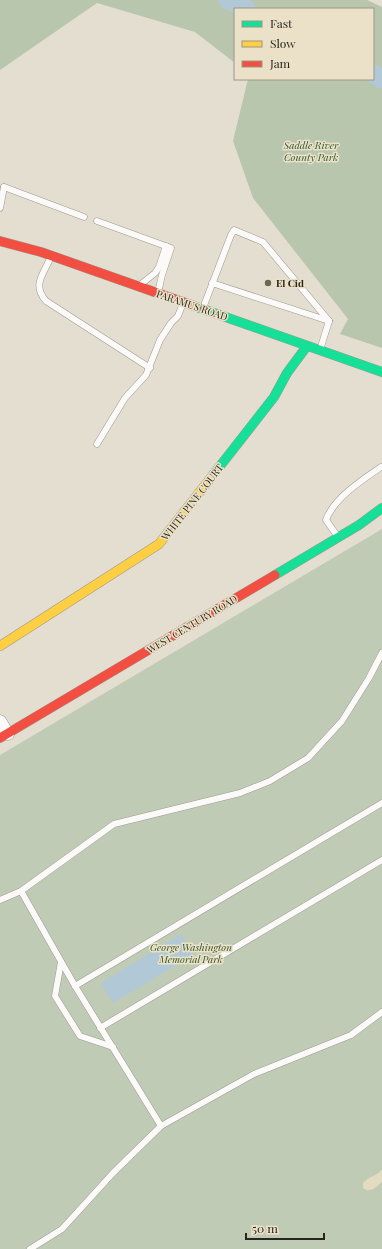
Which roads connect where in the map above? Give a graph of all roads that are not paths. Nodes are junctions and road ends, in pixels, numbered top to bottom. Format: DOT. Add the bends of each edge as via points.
graph roads {
  1 [pos="2,190"];
  2 [pos="0,208"];
  3 [pos="84,217"];
  4 [pos="97,222"];
  5 [pos="0,241"];
  6 [pos="168,247"];
  7 [pos="51,256"];
  8 [pos="212,283"];
  9 [pos="139,286"];
  10 [pos="158,293"];
  11 [pos="183,302"];
  12 [pos="203,308"];
  13 [pos="329,321"];
  14 [pos="307,346"];
  15 [pos="320,350"];
  16 [pos="150,368"];
  17 [pos="382,372"];
  18 [pos="97,444"];
  19 [pos="381,467"];
  20 [pos="382,508"];
  21 [pos="338,537"];
  22 [pos="0,646"];
  23 [pos="382,653"];
  24 [pos="0,722"];
  25 [pos="4,736"];
  26 [pos="382,803"];
  27 [pos="382,860"];
  28 [pos="21,891"];
  29 [pos="0,900"];
  30 [pos="61,962"];
  31 [pos="75,986"];
  32 [pos="382,1012"];
  33 [pos="100,1028"];
  34 [pos="113,1047"];
  35 [pos="161,1126"];
  36 [pos="30,1249"];
  1 -- 2 [label="lane"];
  1 -- 3 [label="lane"];
  4 -- 6 [label="lane"];
  5 -- 7 [label="main road, PARAMUS ROAD"];
  6 -- 9 [label="lane" via="159,267"];
  6 -- 10 [label="lane"];
  7 -- 9 [label="main road, PARAMUS ROAD"];
  7 -- 16 [label="lane" via="39,281 40,294"];
  8 -- 12 [label="lane"];
  8 -- 13 [label="lane"];
  8 -- 13 [label="lane" via="234,230 263,242"];
  9 -- 10 [label="main road, PARAMUS ROAD"];
  10 -- 11 [label="main road, PARAMUS ROAD"];
  11 -- 12 [label="main road, PARAMUS ROAD"];
  11 -- 16 [label="lane" via="178,316 170,323 160,340"];
  12 -- 14 [label="main road, PARAMUS ROAD"];
  13 -- 15 [label="lane"];
  14 -- 15 [label="main road, PARAMUS ROAD"];
  14 -- 22 [label="main road, WHITE PINE COURT" via="287,373 274,397 159,544"];
  15 -- 17 [label="main road, PARAMUS ROAD"];
  16 -- 18 [label="lane" via="143,380 125,398"];
  19 -- 21 [label="lane" via="352,487 329,513 326,520"];
  20 -- 21 [label="main road, WEST CENTURY ROAD"];
  21 -- 25 [label="main road, WEST CENTURY ROAD"];
  23 -- 28 [label="lane" via="342,721 308,758 270,781 240,793 114,824"];
  24 -- 25 [label="street"];
  26 -- 31 [label="lane"];
  27 -- 33 [label="lane"];
  28 -- 29 [label="lane"];
  28 -- 30 [label="lane"];
  30 -- 31 [label="lane"];
  30 -- 34 [label="lane" via="55,996 80,1036"];
  31 -- 33 [label="lane"];
  32 -- 35 [label="lane" via="351,1035 254,1074"];
  33 -- 34 [label="lane"];
  34 -- 35 [label="lane"];
  35 -- 36 [label="lane" via="113,1173 62,1229"];
}
